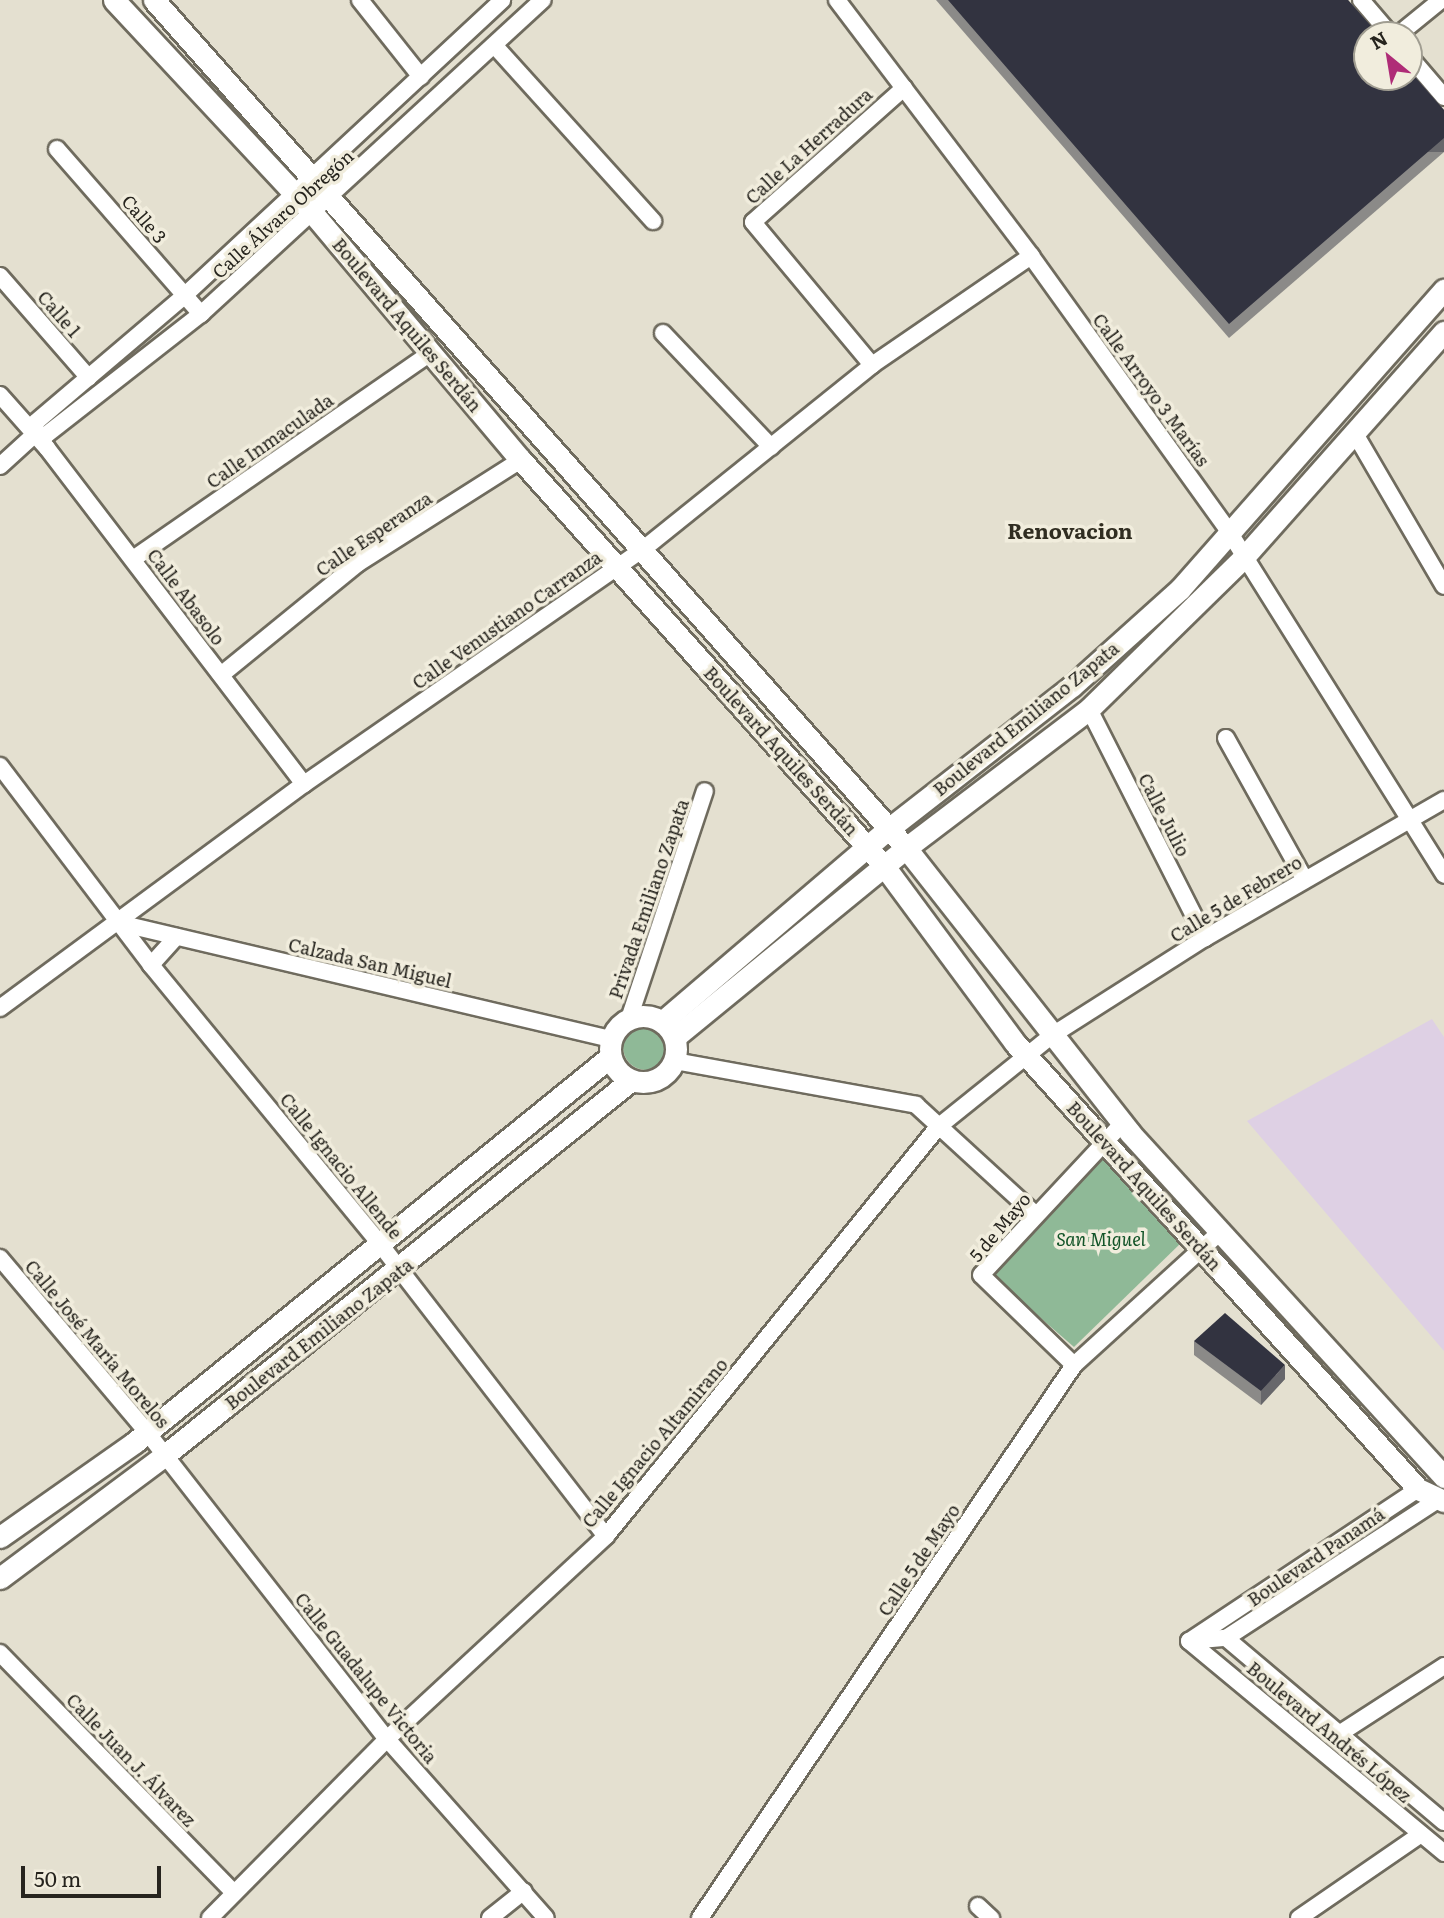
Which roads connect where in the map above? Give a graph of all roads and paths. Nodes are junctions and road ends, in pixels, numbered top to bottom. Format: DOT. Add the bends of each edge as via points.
graph roads {
  1 [pos="114,0"];
  2 [pos="154,0"];
  3 [pos="360,0"];
  4 [pos="502,0"];
  5 [pos="542,0"];
  6 [pos="837,0"];
  7 [pos="1361,0"];
  8 [pos="1441,0"];
  9 [pos="1379,21"];
  10 [pos="1415,21"];
  11 [pos="495,46"];
  12 [pos="1423,72"];
  13 [pos="421,78"];
  14 [pos="904,88"];
  15 [pos="1444,97"];
  16 [pos="57,149"];
  17 [pos="312,179"];
  18 [pos="295,195"];
  19 [pos="329,197"];
  20 [pos="312,211"];
  21 [pos="653,221"];
  22 [pos="1031,256"];
  23 [pos="0,276"];
  24 [pos="1444,290"];
  25 [pos="185,295"];
  26 [pos="201,314"];
  27 [pos="1444,332"];
  28 [pos="663,333"];
  29 [pos="429,354"];
  30 [pos="872,365"];
  31 [pos="89,378"];
  32 [pos="0,394"];
  33 [pos="1354,432"];
  34 [pos="34,435"];
  35 [pos="771,447"];
  36 [pos="521,460"];
  37 [pos="0,466"];
  38 [pos="1228,530"];
  39 [pos="641,551"];
  40 [pos="1244,557"];
  41 [pos="133,559"];
  42 [pos="617,568"];
  43 [pos="1444,586"];
  44 [pos="221,675"];
  45 [pos="1088,709"];
  46 [pos="1226,738"];
  47 [pos="0,766"];
  48 [pos="304,784"];
  49 [pos="705,791"];
  50 [pos="1444,800"];
  51 [pos="1412,819"];
  52 [pos="887,830"];
  53 [pos="867,847"];
  54 [pos="906,848"];
  55 [pos="884,866"];
  56 [pos="1444,875"];
  57 [pos="1305,880"];
  58 [pos="120,923"];
  59 [pos="176,937"];
  60 [pos="1205,938"];
  61 [pos="151,965"];
  62 [pos="0,1008"];
  63 [pos="629,1019"];
  64 [pos="669,1029"];
  65 [pos="1051,1036"];
  66 [pos="611,1048"];
  67 [pos="1025,1054"];
  68 [pos="675,1061"];
  69 [pos="630,1081"];
  70 [pos="1122,1124"];
  71 [pos="938,1127"];
  72 [pos="1104,1142"];
  73 [pos="1035,1214"];
  74 [pos="1220,1232"];
  75 [pos="380,1244"];
  76 [pos="1201,1250"];
  77 [pos="0,1258"];
  78 [pos="400,1270"];
  79 [pos="1074,1365"];
  80 [pos="146,1431"];
  81 [pos="165,1455"];
  82 [pos="1443,1487"];
  83 [pos="1418,1489"];
  84 [pos="606,1536"];
  85 [pos="0,1537"];
  86 [pos="0,1578"];
  87 [pos="1226,1638"];
  88 [pos="1189,1642"];
  89 [pos="0,1653"];
  90 [pos="1444,1666"];
  91 [pos="1339,1734"];
  92 [pos="387,1739"];
  93 [pos="1444,1822"];
  94 [pos="1421,1834"];
  95 [pos="1444,1853"];
  96 [pos="524,1891"];
  97 [pos="234,1894"];
  98 [pos="978,1906"];
  99 [pos="211,1918"];
  100 [pos="490,1918"];
  101 [pos="546,1918"];
  102 [pos="700,1918"];
  103 [pos="991,1918"];
  104 [pos="1300,1918"];
  1 -- 18 [label="street, Boulevard Aquiles Serdán"];
  2 -- 17 [label="street, Boulevard Aquiles Serdán"];
  3 -- 13 [label="street"];
  4 -- 13 [label="street, Calle Álvaro Obregón"];
  5 -- 11 [label="street, Calle Álvaro Obregón"];
  6 -- 14 [label="street, Calle Arroyo 3 Marías"];
  7 -- 9 [label="street"];
  8 -- 10 [label="street"];
  11 -- 19 [label="street, Calle Álvaro Obregón"];
  11 -- 21 [label="street"];
  12 -- 15 [label="street"];
  13 -- 17 [label="street, Calle Álvaro Obregón"];
  14 -- 22 [label="street, Calle Arroyo 3 Marías"];
  14 -- 30 [label="street, Calle La Herradura" via="753,222"];
  16 -- 25 [label="street, Calle 3"];
  17 -- 18 [label="street, Calle Álvaro Obregón"];
  17 -- 19 [label="street, Boulevard Aquiles Serdán"];
  18 -- 20 [label="street, Boulevard Aquiles Serdán"];
  18 -- 25 [label="street, Calle Álvaro Obregón"];
  19 -- 20 [label="street, Calle Álvaro Obregón"];
  19 -- 39 [label="street, Boulevard Aquiles Serdán"];
  20 -- 26 [label="street, Calle Álvaro Obregón"];
  20 -- 29 [label="street, Boulevard Aquiles Serdán"];
  22 -- 30 [label="street, Calle Venustiano Carranza"];
  22 -- 38 [label="street, Calle Arroyo 3 Marías"];
  23 -- 31 [label="street, Calle 1"];
  24 -- 38 [label="street, Boulevard Emiliano Zapata"];
  25 -- 26 [label="street, Calle 3"];
  25 -- 31 [label="street, Calle Álvaro Obregón"];
  26 -- 34 [label="street, Calle Álvaro Obregón" via="46,435"];
  27 -- 33 [label="street, Boulevard Emiliano Zapata"];
  28 -- 35 [label="street"];
  29 -- 36 [label="street, Boulevard Aquiles Serdán"];
  29 -- 41 [label="street, Calle Inmaculada"];
  30 -- 35 [label="street, Calle Venustiano Carranza"];
  31 -- 34 [label="street, Calle Álvaro Obregón" via="36,422"];
  32 -- 34 [label="street, Calle Abasolo"];
  33 -- 40 [label="street, Boulevard Emiliano Zapata"];
  33 -- 43 [label="street"];
  34 -- 37 [label="street, Calle Álvaro Obregón"];
  34 -- 41 [label="street, Calle Abasolo"];
  35 -- 39 [label="street, Calle Venustiano Carranza"];
  36 -- 42 [label="street, Boulevard Aquiles Serdán"];
  36 -- 44 [label="street, Calle Esperanza" via="358,564"];
  38 -- 40 [label="street, Calle Arroyo 3 Marías"];
  38 -- 52 [label="street, Boulevard Emiliano Zapata" via="1180,589 1073,686"];
  39 -- 42 [label="street, Calle Venustiano Carranza"];
  39 -- 52 [label="street, Boulevard Aquiles Serdán"];
  40 -- 45 [label="street, Boulevard Emiliano Zapata"];
  40 -- 51 [label="street, Calle Arroyo 3 Marías"];
  41 -- 44 [label="street, Calle Abasolo"];
  42 -- 48 [label="street, Calle Venustiano Carranza"];
  42 -- 53 [label="street, Boulevard Aquiles Serdán"];
  44 -- 48 [label="street, Calle Abasolo"];
  45 -- 54 [label="street, Boulevard Emiliano Zapata"];
  45 -- 60 [label="street, Calle Julio"];
  46 -- 57 [label="street"];
  47 -- 58 [label="street, Calle Ignacio Allende"];
  48 -- 58 [label="street, Calle Venustiano Carranza"];
  49 -- 63 [label="street, Privada Emiliano Zapata"];
  50 -- 51 [label="street, Calle 5 de Febrero"];
  51 -- 56 [label="street, Calle Arroyo 3 Marías"];
  51 -- 57 [label="street, Calle 5 de Febrero"];
  52 -- 53 [label="street, Boulevard Emiliano Zapata"];
  52 -- 54 [label="street, Boulevard Aquiles Serdán"];
  53 -- 55 [label="street, Boulevard Aquiles Serdán"];
  53 -- 64 [label="street, Boulevard Emiliano Zapata"];
  54 -- 55 [label="street, Boulevard Emiliano Zapata"];
  54 -- 65 [label="street, Boulevard Aquiles Serdán"];
  55 -- 64 [label="street, Boulevard Emiliano Zapata"];
  55 -- 67 [label="street, Boulevard Aquiles Serdán"];
  57 -- 60 [label="street, Calle 5 de Febrero"];
  58 -- 59 [label="street, Calzada San Miguel"];
  58 -- 61 [label="street, Calle Ignacio Allende"];
  58 -- 62 [label="street, Calle Venustiano Carranza"];
  59 -- 61 [label="street"];
  59 -- 66 [label="street, Calzada San Miguel"];
  60 -- 65 [label="street, Calle 5 de Febrero"];
  61 -- 75 [label="street, Calle Ignacio Allende"];
  63 -- 64 [label="street" via="640,1016"];
  63 -- 66 [label="street"];
  64 -- 68 [label="street"];
  65 -- 67 [label="street, Calle Ignacio Altamirano"];
  65 -- 70 [label="street, Boulevard Aquiles Serdán"];
  66 -- 69 [label="street"];
  66 -- 75 [label="street, Boulevard Emiliano Zapata"];
  67 -- 71 [label="street, Calle Ignacio Altamirano"];
  67 -- 72 [label="street, Boulevard Aquiles Serdán"];
  68 -- 69 [label="street" via="657,1080"];
  68 -- 71 [label="street" via="916,1105"];
  69 -- 78 [label="street, Boulevard Emiliano Zapata"];
  70 -- 72 [label="street, 5 de Mayo"];
  70 -- 74 [label="street, Boulevard Aquiles Serdán"];
  71 -- 73 [label="street"];
  71 -- 84 [label="street, Calle Ignacio Altamirano"];
  72 -- 73 [label="street, 5 de Mayo"];
  72 -- 76 [label="street, Boulevard Aquiles Serdán"];
  73 -- 79 [label="street, 5 de Mayo" via="981,1275"];
  74 -- 76 [label="street, Calle 5 de Mayo"];
  74 -- 82 [label="street, Boulevard Aquiles Serdán"];
  75 -- 78 [label="street, Calle Ignacio Allende"];
  75 -- 80 [label="street, Boulevard Emiliano Zapata"];
  76 -- 79 [label="street, Calle 5 de Mayo"];
  76 -- 83 [label="street, Boulevard Aquiles Serdán"];
  77 -- 80 [label="street, Calle José María Morelos"];
  78 -- 81 [label="street, Boulevard Emiliano Zapata"];
  78 -- 84 [label="street, Calle Ignacio Allende"];
  79 -- 102 [label="street, Calle 5 de Mayo"];
  80 -- 81 [label="street, Calle José María Morelos"];
  80 -- 85 [label="street, Boulevard Emiliano Zapata"];
  81 -- 86 [label="street, Boulevard Emiliano Zapata"];
  81 -- 92 [label="street, Calle Guadalupe Victoria"];
  82 -- 83 [label="street, Boulevard Panamá"];
  82 -- 87 [label="street, Boulevard Panamá"];
  83 -- 88 [label="street, Boulevard Panamá"];
  84 -- 92 [label="street, Calle Ignacio Altamirano"];
  87 -- 88 [label="street"];
  87 -- 91 [label="street, Boulevard Andrés López"];
  88 -- 94 [label="street, Boulevard Andrés López"];
  89 -- 97 [label="street, Calle Juan J. Álvarez"];
  90 -- 91 [label="street"];
  91 -- 93 [label="street, Boulevard Andrés López"];
  92 -- 96 [label="street, Calle Guadalupe Victoria"];
  92 -- 97 [label="street, Calle Ignacio Altamirano"];
  94 -- 95 [label="street, Boulevard Andrés López"];
  94 -- 104 [label="street"];
  96 -- 100 [label="street"];
  96 -- 101 [label="street, Calle Guadalupe Victoria"];
  97 -- 99 [label="street, Calle Ignacio Altamirano"];
  98 -- 103 [label="street"];
}
